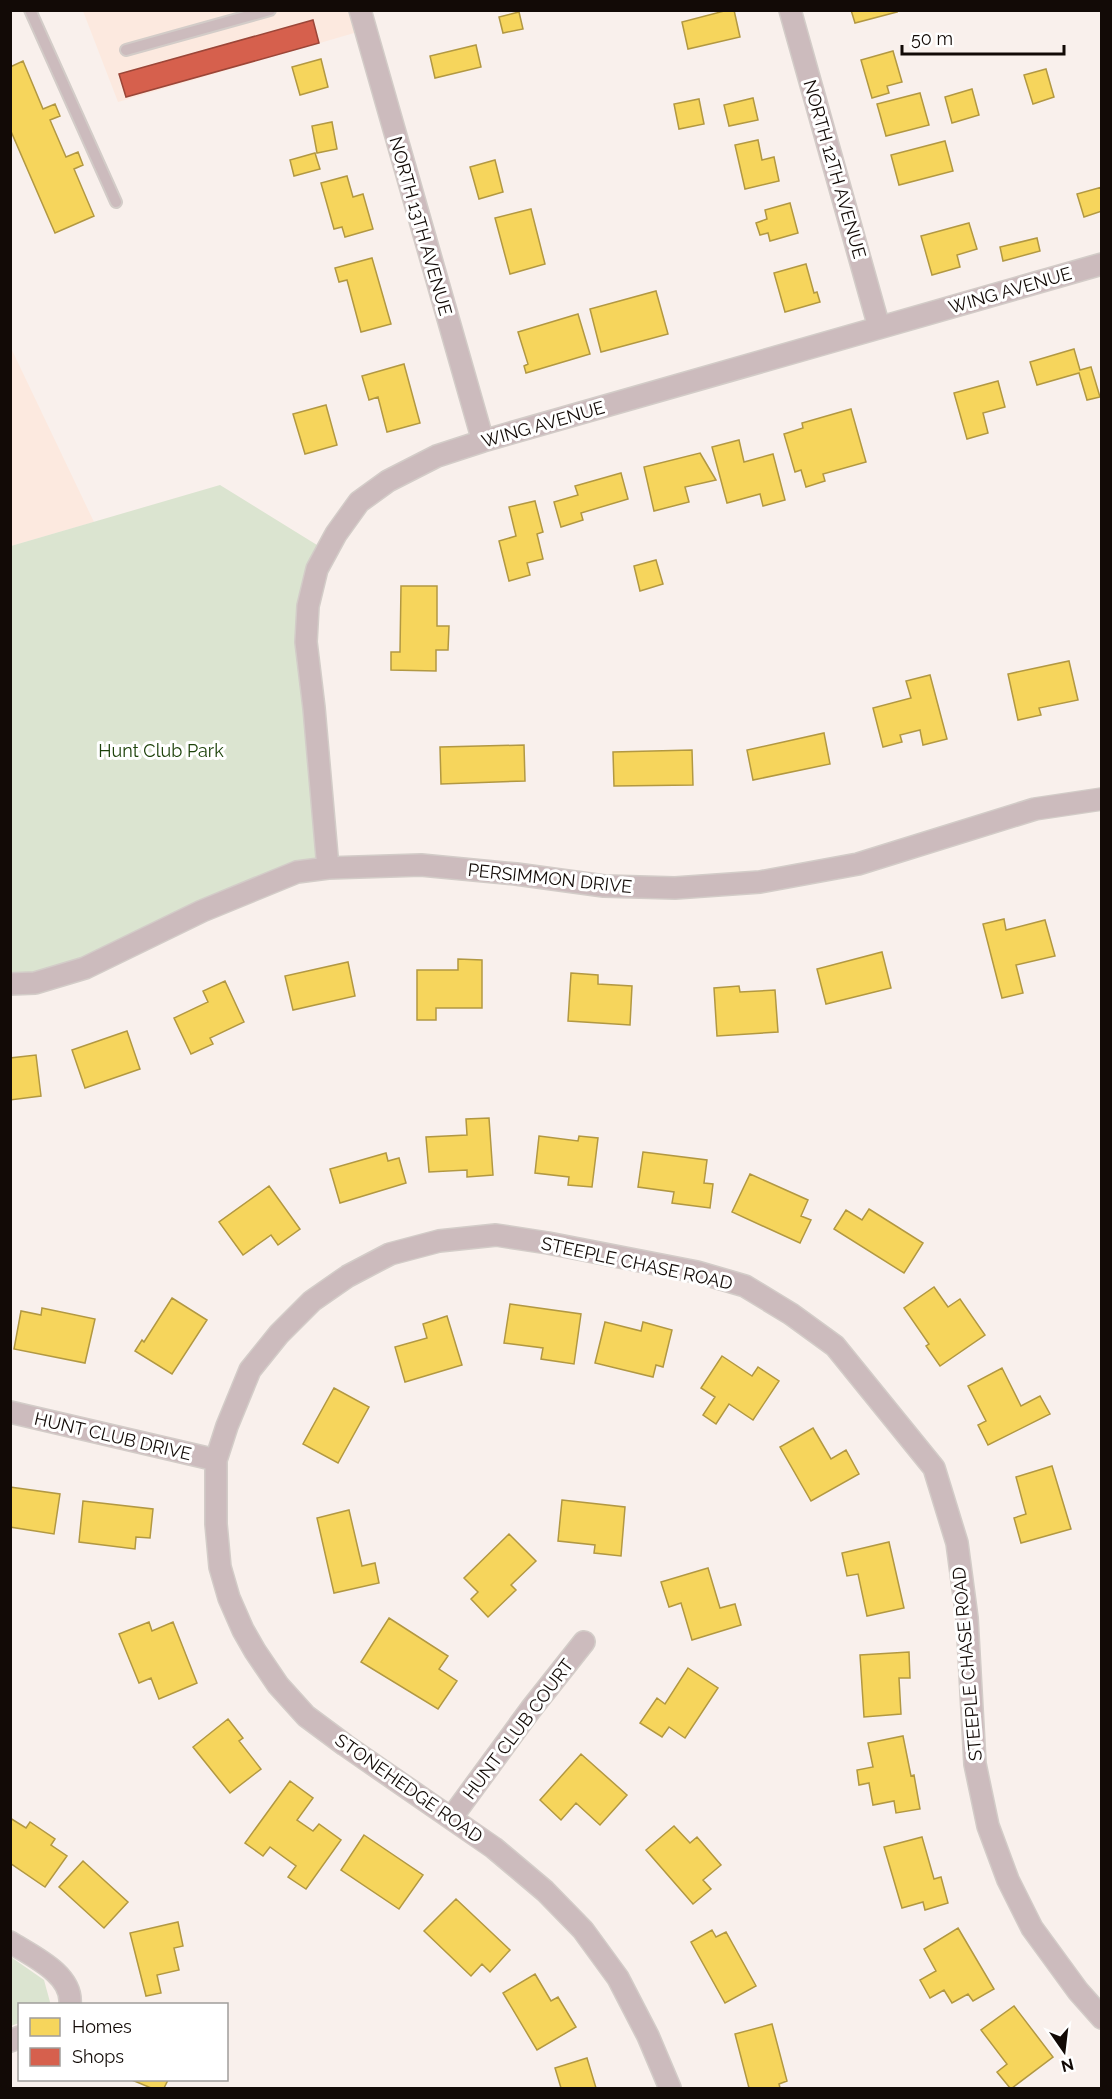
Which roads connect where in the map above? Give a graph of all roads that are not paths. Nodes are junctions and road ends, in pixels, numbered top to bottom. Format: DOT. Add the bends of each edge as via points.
graph roads {
  1 [pos="30,10"];
  2 [pos="270,10"];
  3 [pos="360,10"];
  4 [pos="790,10"];
  5 [pos="126,50"];
  6 [pos="116,202"];
  7 [pos="1101,264"];
  8 [pos="879,327"];
  9 [pos="483,441"];
  10 [pos="1101,799"];
  11 [pos="328,868"];
  12 [pos="10,984"];
  13 [pos="10,1412"];
  14 [pos="216,1460"];
  15 [pos="584,1642"];
  16 [pos="452,1817"];
  17 [pos="10,1942"];
  18 [pos="70,2003"];
  19 [pos="1101,2018"];
  20 [pos="670,2088"];
  1 -- 6 [label="lane"];
  2 -- 5 [label="lane"];
  3 -- 9 [label="street, NORTH 13TH AVENUE"];
  4 -- 8 [label="street, NORTH 12TH AVENUE"];
  7 -- 8 [label="street, WING AVENUE"];
  8 -- 9 [label="street, WING AVENUE"];
  9 -- 11 [label="street, WING AVENUE" via="436,456 388,481 359,502 317,569 308,606 306,642"];
  10 -- 11 [label="street, PERSIMMON DRIVE" via="1035,809 858,864 760,882 675,888 604,886 421,865"];
  11 -- 12 [label="street, PERSIMMON DRIVE" via="286,876 202,911 85,968 35,983"];
  13 -- 14 [label="street, HUNT CLUB DRIVE"];
  14 -- 16 [label="street, STONEHEDGE ROAD" via="220,1568 229,1598 255,1651 306,1716"];
  14 -- 19 [label="street, STEEPLE CHASE ROAD" via="250,1370 312,1301 390,1254 439,1241 496,1235 697,1272 745,1286 791,1314 835,1346 934,1468 957,1543 967,1618 975,1764 988,1826 1008,1880 1032,1928"];
  15 -- 16 [label="street, HUNT CLUB COURT"];
  16 -- 20 [label="street, STONEHEDGE ROAD" via="503,1855 584,1930 618,1978"];
  17 -- 18 [label="street" via="57,1973 71,1995"];
}
